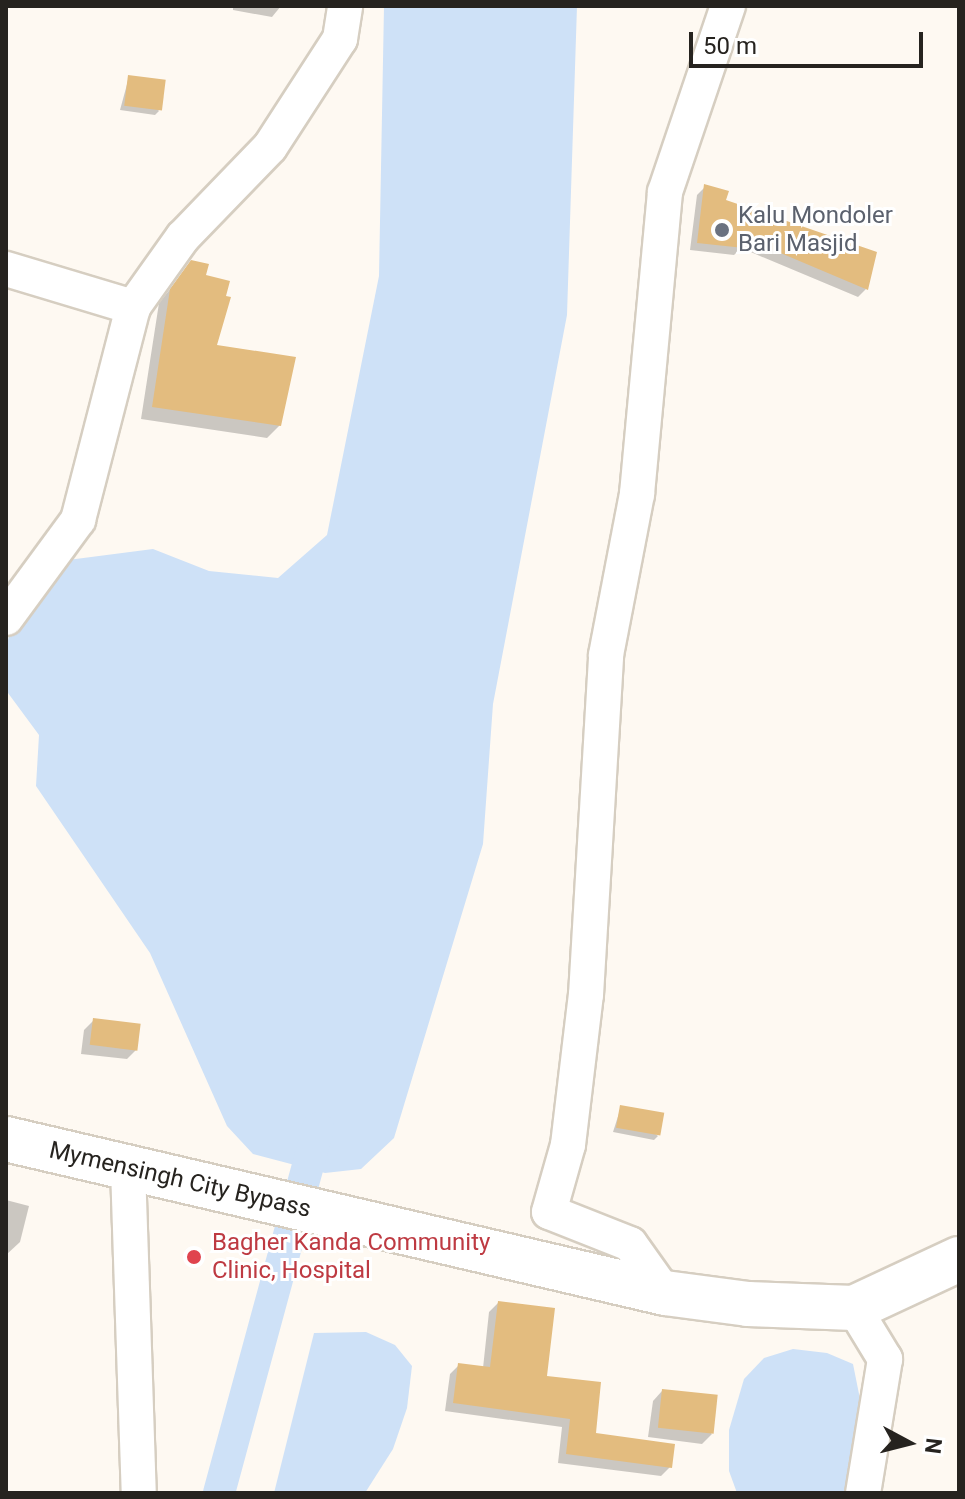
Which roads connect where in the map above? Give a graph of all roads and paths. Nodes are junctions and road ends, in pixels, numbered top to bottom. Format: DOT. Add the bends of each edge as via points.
graph roads {
  1 [pos="345,6"];
  2 [pos="728,6"];
  3 [pos="6,269"];
  4 [pos="133,307"];
  5 [pos="6,618"];
  6 [pos="6,1139"];
  7 [pos="128,1168"];
  8 [pos="959,1259"];
  9 [pos="665,1293"];
  10 [pos="854,1308"];
  11 [pos="139,1493"];
  12 [pos="863,1493"];
  1 -- 4 [label="street" via="340,39 270,147 183,237"];
  2 -- 9 [label="street" via="665,192 637,494 606,655 586,995 568,1145 549,1212 630,1244"];
  3 -- 4 [label="street"];
  4 -- 5 [label="street" via="78,520"];
  6 -- 7 [label="highway, Mymensingh City Bypass"];
  7 -- 9 [label="highway, Mymensingh City Bypass"];
  7 -- 11 [label="street"];
  8 -- 10 [label="highway, Mymensingh City Bypass"];
  9 -- 10 [label="highway, Mymensingh City Bypass" via="748,1304"];
  10 -- 12 [label="street" via="885,1359"];
}
